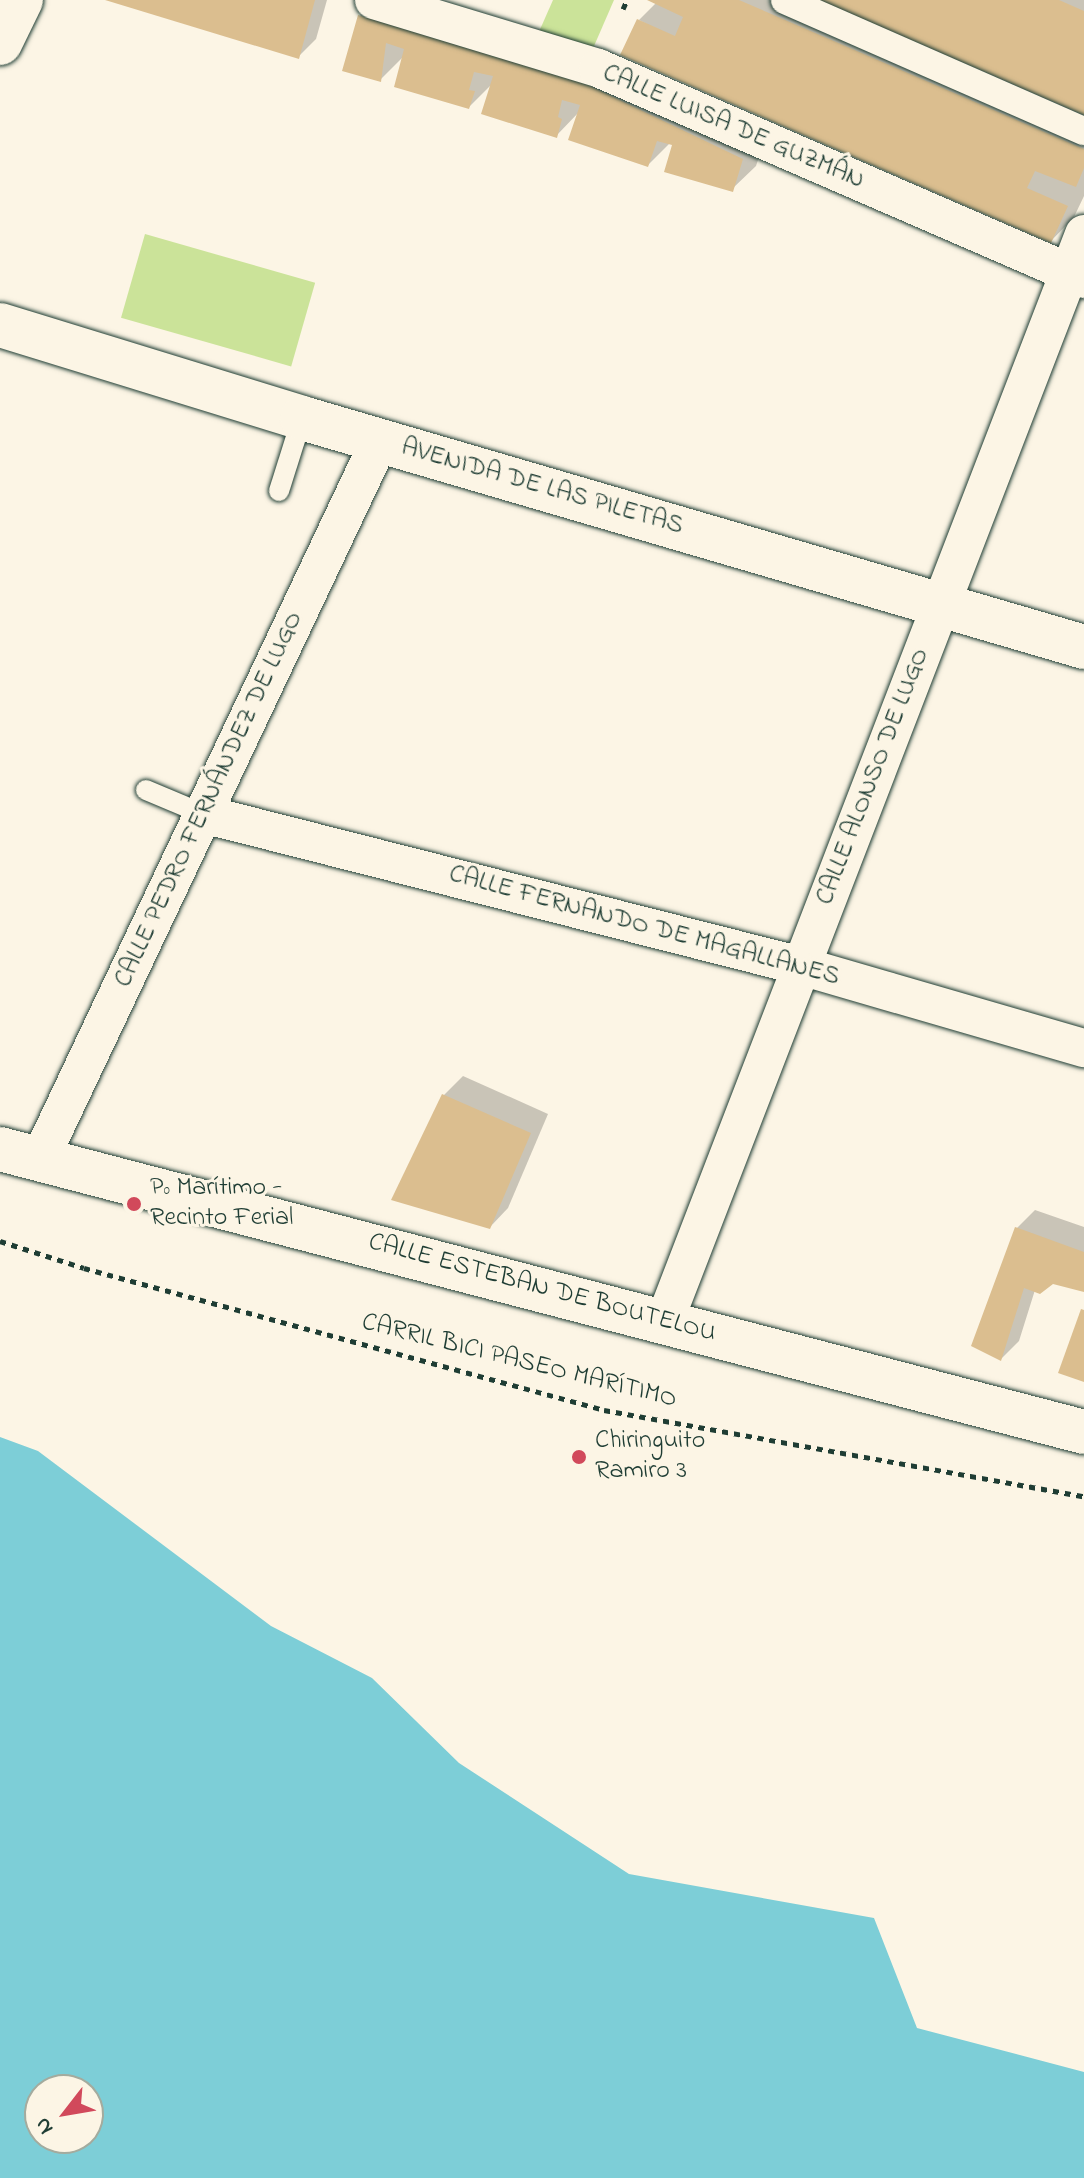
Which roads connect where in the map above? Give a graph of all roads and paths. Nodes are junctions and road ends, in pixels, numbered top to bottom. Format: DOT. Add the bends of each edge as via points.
graph roads {
  1 [pos="21,0"];
  2 [pos="374,0"];
  3 [pos="627,0"];
  4 [pos="785,0"];
  5 [pos="623,9"];
  6 [pos="0,43"];
  7 [pos="1084,131"];
  8 [pos="1084,234"];
  9 [pos="1076,276"];
  10 [pos="0,325"];
  11 [pos="302,418"];
  12 [pos="380,440"];
  13 [pos="279,491"];
  14 [pos="940,604"];
  15 [pos="1084,647"];
  16 [pos="146,790"];
  17 [pos="203,814"];
  18 [pos="801,966"];
  19 [pos="1084,1048"];
  20 [pos="20,1154"];
  21 [pos="0,1241"];
  22 [pos="665,1320"];
  23 [pos="1084,1432"];
  24 [pos="1084,1496"];
  1 -- 6 [label="street"];
  2 -- 9 [label="street, CALLE LUISA DE GUZMÁN" via="598,68"];
  3 -- 5 [label="path"];
  4 -- 7 [label="street"];
  8 -- 9 [label="street, CALLE ALONSO DE LUGO"];
  9 -- 14 [label="street, CALLE ALONSO DE LUGO"];
  10 -- 11 [label="street, AVENIDA DE LAS PILETAS"];
  11 -- 12 [label="street, AVENIDA DE LAS PILETAS"];
  11 -- 13 [label="lane"];
  12 -- 14 [label="street, AVENIDA DE LAS PILETAS"];
  12 -- 17 [label="street, CALLE PEDRO FERNÁNDEZ DE LUGO"];
  14 -- 15 [label="street, AVENIDA DE LAS PILETAS"];
  14 -- 18 [label="street, CALLE ALONSO DE LUGO"];
  16 -- 17 [label="lane"];
  17 -- 18 [label="street, CALLE FERNANDO DE MAGALLANES"];
  17 -- 20 [label="street, CALLE PEDRO FERNÁNDEZ DE LUGO"];
  18 -- 19 [label="street, CALLE FERNANDO DE MAGALLANES"];
  18 -- 22 [label="street, CALLE ALONSO DE LUGO"];
  20 -- 22 [label="street, CALLE ESTEBAN DE BOUTELOU"];
  21 -- 24 [label="path, CARRIL BICI PASEO MARÍTIMO" via="604,1410"];
  22 -- 23 [label="street, CALLE ESTEBAN DE BOUTELOU"];
}
